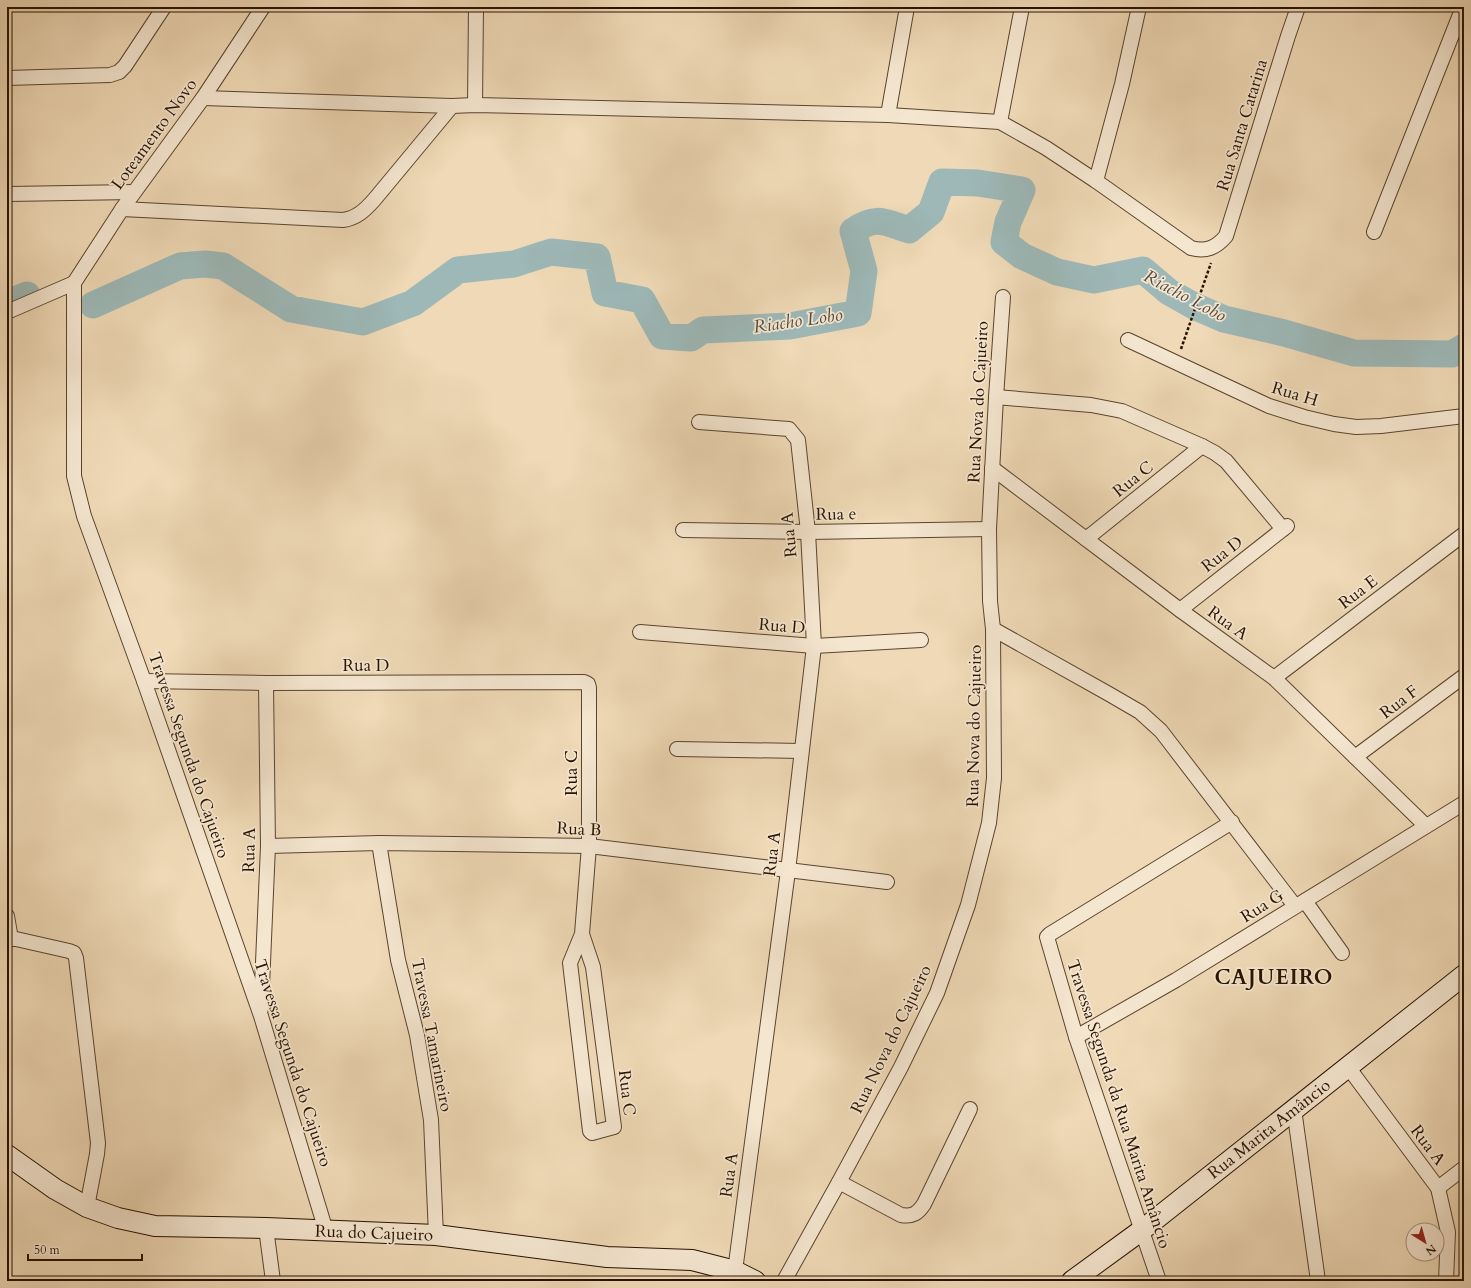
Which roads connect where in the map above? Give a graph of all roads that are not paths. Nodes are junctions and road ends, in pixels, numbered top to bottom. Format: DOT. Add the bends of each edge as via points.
graph roads {
  1 [pos="164,7"];
  2 [pos="263,7"];
  3 [pos="476,7"];
  4 [pos="907,7"];
  5 [pos="1022,7"];
  6 [pos="1140,7"];
  7 [pos="1298,7"];
  8 [pos="1463,7"];
  9 [pos="7,78"];
  10 [pos="203,98"];
  11 [pos="475,105"];
  12 [pos="452,106"];
  13 [pos="888,115"];
  14 [pos="1000,122"];
  15 [pos="1096,181"];
  16 [pos="134,192"];
  17 [pos="7,194"];
  18 [pos="122,209"];
  19 [pos="1374,232"];
  20 [pos="74,283"];
  21 [pos="1003,297"];
  22 [pos="7,312"];
  23 [pos="1128,340"];
  24 [pos="996,397"];
  25 [pos="1464,416"];
  26 [pos="699,422"];
  27 [pos="1202,446"];
  28 [pos="992,468"];
  29 [pos="989,529"];
  30 [pos="683,530"];
  31 [pos="808,532"];
  32 [pos="1464,534"];
  33 [pos="1086,539"];
  34 [pos="1180,610"];
  35 [pos="993,629"];
  36 [pos="640,632"];
  37 [pos="921,640"];
  38 [pos="814,646"];
  39 [pos="1464,676"];
  40 [pos="1274,678"];
  41 [pos="144,681"];
  42 [pos="266,683"];
  43 [pos="588,684"];
  44 [pos="677,749"];
  45 [pos="802,751"];
  46 [pos="1355,757"];
  47 [pos="1464,803"];
  48 [pos="1232,822"];
  49 [pos="1426,826"];
  50 [pos="379,843"];
  51 [pos="268,846"];
  52 [pos="589,846"];
  53 [pos="788,870"];
  54 [pos="887,882"];
  55 [pos="1300,903"];
  56 [pos="7,916"];
  57 [pos="582,934"];
  58 [pos="9,939"];
  59 [pos="1342,953"];
  60 [pos="1464,975"];
  61 [pos="261,1016"];
  62 [pos="600,1022"];
  63 [pos="576,1023"];
  64 [pos="1076,1037"];
  65 [pos="1348,1067"];
  66 [pos="970,1109"];
  67 [pos="1294,1109"];
  68 [pos="7,1155"];
  69 [pos="1464,1168"];
  70 [pos="839,1182"];
  71 [pos="1438,1188"];
  72 [pos="87,1207"];
  73 [pos="266,1228"];
  74 [pos="1142,1230"];
  75 [pos="326,1231"];
  76 [pos="436,1235"];
  77 [pos="735,1271"];
  78 [pos="273,1281"];
  79 [pos="755,1281"];
  80 [pos="784,1281"];
  81 [pos="1072,1281"];
  82 [pos="1159,1281"];
  83 [pos="1318,1281"];
  84 [pos="1446,1281"];
  1 -- 9 [label="street" via="125,66 116,74"];
  2 -- 10 [label="street, Loteamento Novo"];
  3 -- 11 [label="street"];
  4 -- 13 [label="street"];
  5 -- 14 [label="street"];
  6 -- 15 [label="street"];
  7 -- 15 [label="street, Rua Santa Catarina" via="1230,225 1221,242 1212,248 1191,248"];
  8 -- 19 [label="street"];
  10 -- 12 [label="street"];
  10 -- 16 [label="street, Loteamento Novo"];
  11 -- 12 [label="street"];
  11 -- 13 [label="street"];
  12 -- 18 [label="street" via="374,200 352,219"];
  13 -- 14 [label="street"];
  14 -- 15 [label="street"];
  16 -- 17 [label="street"];
  16 -- 18 [label="street, Loteamento Novo"];
  18 -- 20 [label="street, Loteamento Novo"];
  20 -- 22 [label="street"];
  20 -- 41 [label="street, Travessa Segunda do Cajueiro" via="76,486 84,516"];
  21 -- 24 [label="street, Rua Nova do Cajueiro"];
  23 -- 25 [label="street, Rua H" via="1269,406 1334,424 1356,427 1381,426"];
  24 -- 27 [label="street" via="1092,405 1115,410"];
  24 -- 28 [label="street, Rua Nova do Cajueiro"];
  26 -- 31 [label="street, Rua A" via="789,430 798,440"];
  27 -- 33 [label="street, Rua C"];
  27 -- 34 [label="street, Rua D" via="1226,461 1285,528"];
  28 -- 29 [label="street, Rua Nova do Cajueiro"];
  28 -- 33 [label="street, Rua A"];
  29 -- 31 [label="street, Rua e"];
  29 -- 35 [label="street, Rua Nova do Cajueiro"];
  30 -- 31 [label="street, Rua e"];
  31 -- 38 [label="street, Rua A"];
  32 -- 40 [label="street, Rua E"];
  33 -- 34 [label="street, Rua A"];
  34 -- 40 [label="street, Rua A"];
  35 -- 48 [label="street, Rua Nova do Cajueiro" via="1140,712 1161,731"];
  35 -- 70 [label="street, Rua Nova do Cajueiro" via="994,778 991,811 968,905 937,993"];
  36 -- 38 [label="street, Rua D"];
  37 -- 38 [label="street, Rua D"];
  38 -- 45 [label="street, Rua A"];
  39 -- 46 [label="street, Rua F"];
  40 -- 46 [label="street, Rua A"];
  41 -- 42 [label="street, Rua D"];
  41 -- 61 [label="street, Travessa Segunda do Cajueiro"];
  42 -- 43 [label="street, Rua D"];
  42 -- 51 [label="street, Rua A"];
  43 -- 52 [label="street, Rua C"];
  44 -- 45 [label="street"];
  45 -- 53 [label="street, Rua A"];
  46 -- 49 [label="street, Rua A"];
  47 -- 49 [label="street, Rua G"];
  48 -- 55 [label="street, Rua Nova do Cajueiro"];
  48 -- 64 [label="street, Travessa Segunda da Rua Marita Amâncio" via="1047,937"];
  49 -- 55 [label="street, Rua G"];
  50 -- 51 [label="street, Rua B"];
  50 -- 52 [label="street, Rua B"];
  50 -- 76 [label="street, Travessa Tamarineiro" via="398,960 417,1036 431,1120"];
  51 -- 61 [label="street, Rua A"];
  52 -- 53 [label="street, Rua B"];
  52 -- 57 [label="street, Rua C"];
  53 -- 54 [label="street, Rua B"];
  53 -- 77 [label="street, Rua A"];
  55 -- 59 [label="street, Rua Nova do Cajueiro"];
  55 -- 64 [label="street, Rua G" via="1176,980"];
  56 -- 58 [label="street"];
  57 -- 62 [label="street, Rua C" via="592,961"];
  57 -- 63 [label="street, Rua C" via="570,963"];
  58 -- 72 [label="street" via="69,951 74,953 76,958 98,1143"];
  60 -- 65 [label="street, Rua Marita Amâncio"];
  61 -- 75 [label="street, Travessa Segunda do Cajueiro"];
  62 -- 63 [label="street"];
  62 -- 63 [label="street, Rua C" via="614,1128 592,1133"];
  64 -- 74 [label="street, Travessa Segunda da Rua Marita Amâncio"];
  65 -- 67 [label="street, Rua Marita Amâncio"];
  65 -- 71 [label="street, Rua A"];
  66 -- 70 [label="street" via="924,1204 917,1213 901,1215"];
  67 -- 74 [label="street, Rua Marita Amâncio"];
  67 -- 83 [label="street"];
  68 -- 72 [label="street, Rua do Cajueiro" via="55,1189"];
  69 -- 71 [label="street"];
  70 -- 80 [label="street, Rua Nova do Cajueiro"];
  71 -- 84 [label="street, Rua A" via="1448,1232"];
  72 -- 73 [label="street, Rua do Cajueiro" via="118,1218 155,1226"];
  73 -- 75 [label="street, Rua do Cajueiro"];
  73 -- 78 [label="street"];
  74 -- 81 [label="street, Rua Marita Amâncio"];
  74 -- 82 [label="street, Travessa Segunda da Rua Marita Amâncio"];
  75 -- 76 [label="street, Rua do Cajueiro"];
  76 -- 77 [label="street, Rua do Cajueiro" via="607,1256 692,1260"];
  77 -- 79 [label="street, Rua do Cajueiro"];
}
